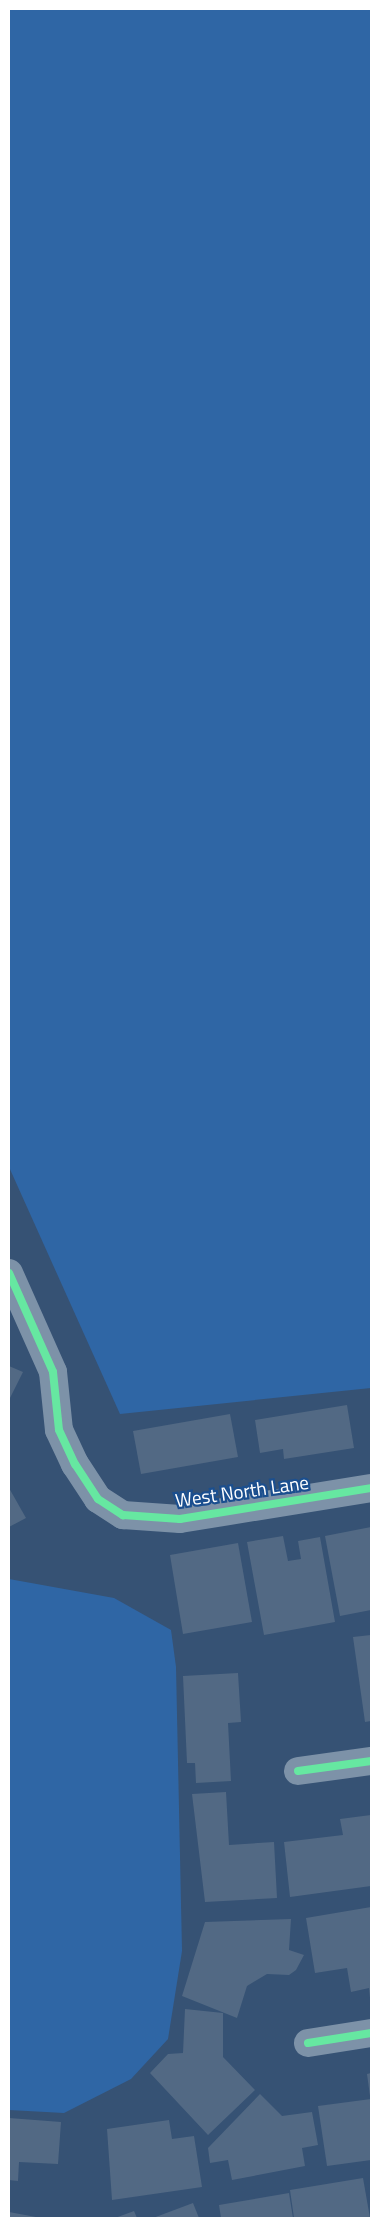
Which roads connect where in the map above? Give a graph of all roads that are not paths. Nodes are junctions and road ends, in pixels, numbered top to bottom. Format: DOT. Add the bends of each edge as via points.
graph roads {
  1 [pos="9,1273"];
  2 [pos="371,1488"];
  3 [pos="371,1761"];
  4 [pos="298,1771"];
  5 [pos="371,2032"];
  6 [pos="308,2042"];
  1 -- 2 [label="street, West North Lane" via="53,1372 59,1430 75,1464 98,1499 123,1515 180,1519"];
  3 -- 4 [label="street"];
  5 -- 6 [label="street"];
}
